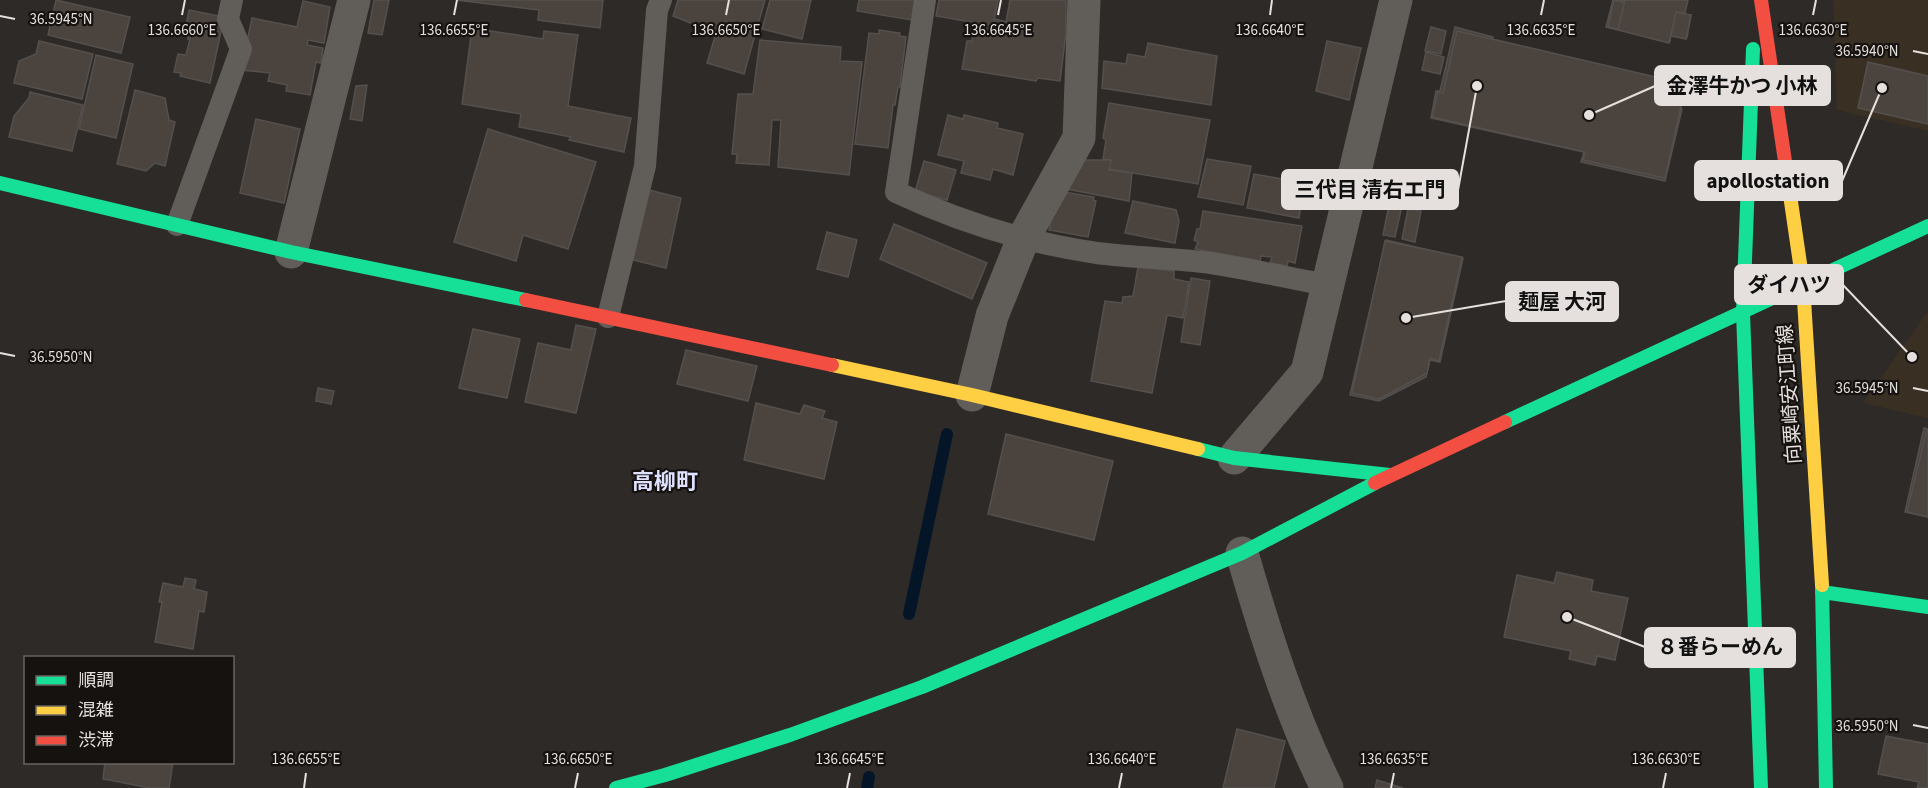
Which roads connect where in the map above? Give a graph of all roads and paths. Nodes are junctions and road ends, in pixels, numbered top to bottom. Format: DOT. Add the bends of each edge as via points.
graph roads {
  1 [pos="232,0"];
  2 [pos="354,0"];
  3 [pos="661,0"];
  4 [pos="925,0"];
  5 [pos="1084,0"];
  6 [pos="1396,0"];
  7 [pos="1755,0"];
  8 [pos="1761,0"];
  9 [pos="0,183"];
  10 [pos="177,225"];
  11 [pos="1928,226"];
  12 [pos="1023,239"];
  13 [pos="291,252"];
  14 [pos="1803,284"];
  15 [pos="1328,285"];
  16 [pos="1743,313"];
  17 [pos="608,317"];
  18 [pos="972,395"];
  19 [pos="1234,459"];
  20 [pos="1390,475"];
  21 [pos="1242,553"];
  22 [pos="1822,592"];
  23 [pos="1928,607"];
  24 [pos="616,788"];
  25 [pos="1327,788"];
  26 [pos="1761,788"];
  27 [pos="1826,788"];
  1 -- 10 [label="lane" via="228,19 241,49"];
  2 -- 13 [label="street"];
  3 -- 17 [label="lane" via="657,10 645,166"];
  4 -- 12 [label="lane" via="896,192 939,212"];
  5 -- 12 [label="street" via="1079,138"];
  6 -- 15 [label="street"];
  7 -- 16 [label="street"];
  8 -- 14 [label="street, 向粟崎安江町線"];
  9 -- 10 [label="street"];
  10 -- 13 [label="street"];
  11 -- 14 [label="street"];
  12 -- 15 [label="lane" via="1098,253 1212,263"];
  12 -- 18 [label="street" via="992,316"];
  13 -- 17 [label="street"];
  14 -- 16 [label="street"];
  14 -- 22 [label="street, 向粟崎安江町線"];
  15 -- 19 [label="street" via="1307,372"];
  16 -- 20 [label="street"];
  16 -- 26 [label="street"];
  17 -- 18 [label="street"];
  18 -- 19 [label="street"];
  19 -- 20 [label="street"];
  20 -- 21 [label="street"];
  21 -- 24 [label="street" via="922,687 790,735"];
  21 -- 25 [label="street" via="1271,652"];
  22 -- 23 [label="street"];
  22 -- 27 [label="street, 向粟崎安江町線"];
}
